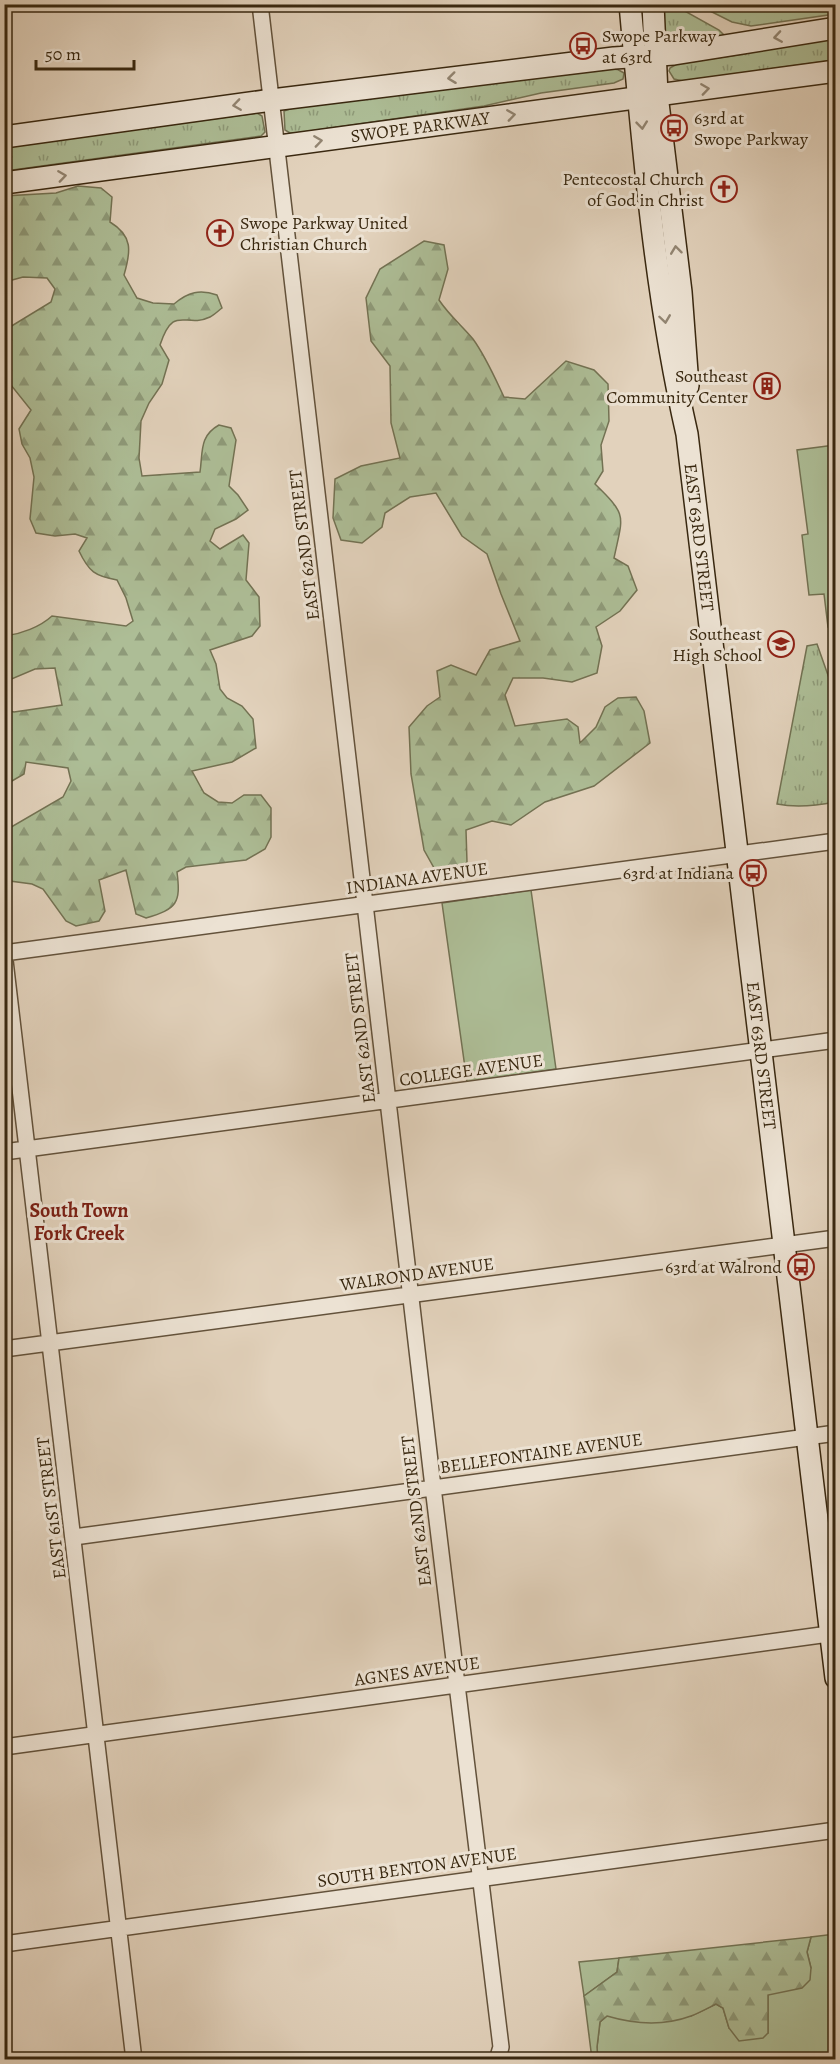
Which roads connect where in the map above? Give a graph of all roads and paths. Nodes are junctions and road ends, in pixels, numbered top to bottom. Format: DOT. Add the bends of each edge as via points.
graph roads {
  1 [pos="260,4"];
  2 [pos="630,4"];
  3 [pos="653,4"];
  4 [pos="836,28"];
  5 [pos="644,56"];
  6 [pos="836,71"];
  7 [pos="648,96"];
  8 [pos="272,100"];
  9 [pos="4,137"];
  10 [pos="277,147"];
  11 [pos="4,183"];
  12 [pos="836,841"];
  13 [pos="738,854"];
  14 [pos="366,904"];
  15 [pos="4,953"];
  16 [pos="836,1040"];
  17 [pos="762,1050"];
  18 [pos="388,1100"];
  19 [pos="28,1149"];
  20 [pos="4,1152"];
  21 [pos="836,1238"];
  22 [pos="784,1244"];
  23 [pos="411,1295"];
  24 [pos="51,1343"];
  25 [pos="4,1349"];
  26 [pos="836,1433"];
  27 [pos="807,1436"];
  28 [pos="433,1487"];
  29 [pos="74,1537"];
  30 [pos="833,1633"];
  31 [pos="836,1678"];
  32 [pos="457,1685"];
  33 [pos="97,1735"];
  34 [pos="4,1747"];
  35 [pos="836,1830"];
  36 [pos="480,1878"];
  37 [pos="119,1928"];
  38 [pos="4,1944"];
  39 [pos="499,2053"];
  40 [pos="134,2060"];
  1 -- 8 [label="street, EAST 62ND STREET"];
  2 -- 5 [label="main road, EAST 63RD STREET"];
  3 -- 5 [label="main road, EAST 63RD STREET"];
  4 -- 5 [label="main road, one-way"];
  5 -- 7 [label="main road, EAST 63RD STREET"];
  5 -- 8 [label="main road, one-way"];
  7 -- 6 [label="main road, SWOPE PARKWAY, one-way"];
  10 -- 7 [label="main road, SWOPE PARKWAY, one-way"];
  7 -- 13 [label="main road, EAST 63RD STREET" via="660,286 687,434"];
  8 -- 9 [label="main road, one-way"];
  8 -- 10 [label="street, EAST 62ND STREET"];
  11 -- 10 [label="main road, SWOPE PARKWAY, one-way"];
  10 -- 14 [label="street, EAST 62ND STREET"];
  12 -- 13 [label="street, INDIANA AVENUE"];
  13 -- 14 [label="street, INDIANA AVENUE"];
  13 -- 17 [label="main road, EAST 63RD STREET"];
  14 -- 15 [label="street, INDIANA AVENUE"];
  14 -- 18 [label="street, EAST 62ND STREET"];
  15 -- 19 [label="street, EAST 61ST STREET"];
  16 -- 17 [label="street, COLLEGE AVENUE"];
  17 -- 18 [label="street, COLLEGE AVENUE"];
  17 -- 22 [label="main road, EAST 63RD STREET"];
  18 -- 19 [label="street, COLLEGE AVENUE"];
  18 -- 23 [label="street, EAST 62ND STREET"];
  19 -- 20 [label="street, COLLEGE AVENUE"];
  19 -- 24 [label="street, EAST 61ST STREET"];
  21 -- 22 [label="street, WALROND AVENUE"];
  22 -- 23 [label="street, WALROND AVENUE"];
  22 -- 27 [label="main road, EAST 63RD STREET"];
  23 -- 24 [label="street, WALROND AVENUE"];
  23 -- 28 [label="street, EAST 62ND STREET"];
  24 -- 25 [label="street, WALROND AVENUE"];
  24 -- 29 [label="street, EAST 61ST STREET"];
  26 -- 27 [label="street, BELLEFONTAINE AVENUE"];
  27 -- 28 [label="street, BELLEFONTAINE AVENUE"];
  27 -- 30 [label="main road, EAST 63RD STREET"];
  28 -- 29 [label="street, BELLEFONTAINE AVENUE"];
  28 -- 32 [label="street, EAST 62ND STREET"];
  29 -- 33 [label="street, EAST 61ST STREET"];
  30 -- 31 [label="main road, EAST 63RD STREET"];
  30 -- 32 [label="street, AGNES AVENUE"];
  32 -- 33 [label="street, AGNES AVENUE"];
  32 -- 36 [label="street, EAST 62ND STREET"];
  33 -- 34 [label="street, AGNES AVENUE"];
  33 -- 37 [label="street, EAST 61ST STREET"];
  35 -- 36 [label="street, SOUTH BENTON AVENUE"];
  36 -- 37 [label="street, SOUTH BENTON AVENUE"];
  36 -- 39 [label="street, EAST 62ND STREET"];
  37 -- 38 [label="street, SOUTH BENTON AVENUE"];
  37 -- 40 [label="street, EAST 61ST STREET"];
}
